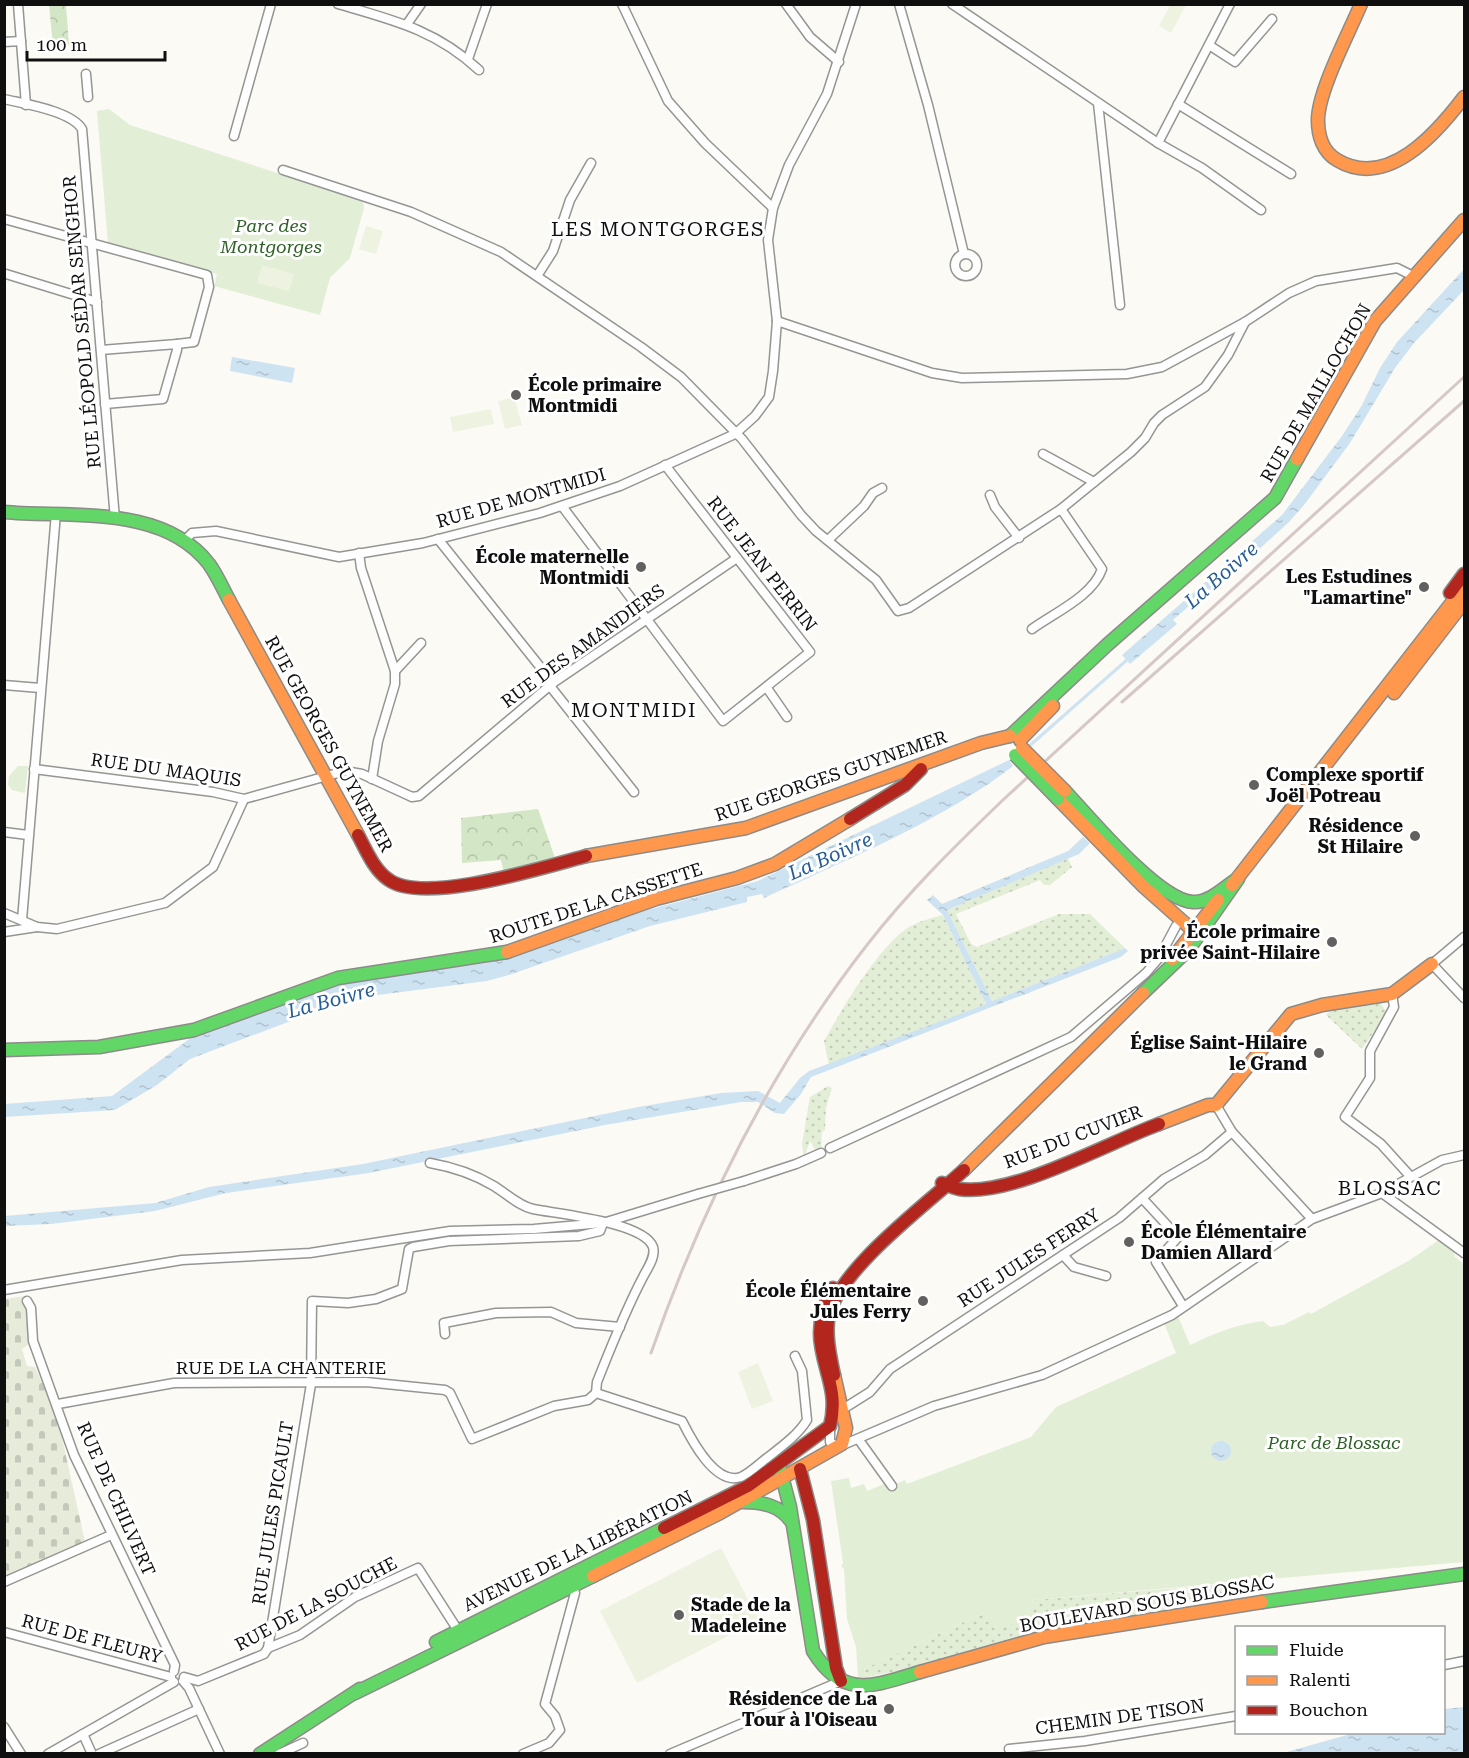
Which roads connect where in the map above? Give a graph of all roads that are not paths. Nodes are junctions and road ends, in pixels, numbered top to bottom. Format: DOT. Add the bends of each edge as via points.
graph roads {
  1 [pos="18,4"];
  2 [pos="272,4"];
  3 [pos="338,4"];
  4 [pos="421,4"];
  5 [pos="487,4"];
  6 [pos="622,4"];
  7 [pos="786,4"];
  8 [pos="856,4"];
  9 [pos="900,4"];
  10 [pos="952,4"];
  11 [pos="1230,4"];
  12 [pos="1361,4"];
  13 [pos="1272,19"];
  14 [pos="407,24"];
  15 [pos="21,41"];
  16 [pos="4,42"];
  17 [pos="1209,45"];
  18 [pos="468,59"];
  19 [pos="839,62"];
  20 [pos="479,70"];
  21 [pos="86,74"];
  22 [pos="88,97"];
  23 [pos="1464,98"];
  24 [pos="4,99"];
  25 [pos="1098,103"];
  26 [pos="1178,104"];
  27 [pos="26,105"];
  28 [pos="234,136"];
  29 [pos="1158,143"];
  30 [pos="591,163"];
  31 [pos="283,170"];
  32 [pos="1291,174"];
  33 [pos="772,208"];
  34 [pos="1261,210"];
  35 [pos="4,219"];
  36 [pos="1464,220"];
  37 [pos="92,243"];
  38 [pos="964,254"];
  39 [pos="6,274"];
  40 [pos="537,276"];
  41 [pos="1413,276"];
  42 [pos="96,302"];
  43 [pos="1119,304"];
  44 [pos="777,321"];
  45 [pos="1245,322"];
  46 [pos="177,344"];
  47 [pos="101,350"];
  48 [pos="105,404"];
  49 [pos="735,434"];
  50 [pos="1043,454"];
  51 [pos="664,465"];
  52 [pos="1094,482"];
  53 [pos="882,488"];
  54 [pos="990,495"];
  55 [pos="561,506"];
  56 [pos="1061,509"];
  57 [pos="4,512"];
  58 [pos="56,513"];
  59 [pos="115,519"];
  60 [pos="1019,538"];
  61 [pos="438,539"];
  62 [pos="185,540"];
  63 [pos="828,540"];
  64 [pos="359,553"];
  65 [pos="737,558"];
  66 [pos="1464,574"];
  67 [pos="1464,587"];
  68 [pos="1464,602"];
  69 [pos="646,621"];
  70 [pos="1032,629"];
  71 [pos="421,643"];
  72 [pos="396,671"];
  73 [pos="4,685"];
  74 [pos="551,685"];
  75 [pos="40,688"];
  76 [pos="766,688"];
  77 [pos="1369,713"];
  78 [pos="787,717"];
  79 [pos="1017,744"];
  80 [pos="924,766"];
  81 [pos="34,769"];
  82 [pos="326,775"];
  83 [pos="372,779"];
  84 [pos="634,792"];
  85 [pos="1062,795"];
  86 [pos="244,799"];
  87 [pos="4,832"];
  88 [pos="28,835"];
  89 [pos="1238,879"];
  90 [pos="1152,880"];
  91 [pos="1203,900"];
  92 [pos="4,913"];
  93 [pos="22,920"];
  94 [pos="1178,920"];
  95 [pos="37,927"];
  96 [pos="1197,931"];
  97 [pos="4,932"];
  98 [pos="1464,938"];
  99 [pos="1181,945"];
  100 [pos="1432,964"];
  101 [pos="1158,980"];
  102 [pos="1392,994"];
  103 [pos="1464,998"];
  104 [pos="4,1050"];
  105 [pos="1216,1105"];
  106 [pos="1232,1132"];
  107 [pos="830,1148"];
  108 [pos="821,1153"];
  109 [pos="1464,1155"];
  110 [pos="430,1163"];
  111 [pos="1410,1176"];
  112 [pos="945,1185"];
  113 [pos="1382,1193"];
  114 [pos="1142,1198"];
  115 [pos="1312,1219"];
  116 [pos="603,1223"];
  117 [pos="1464,1253"];
  118 [pos="1063,1255"];
  119 [pos="868,1258"];
  120 [pos="1106,1276"];
  121 [pos="4,1290"];
  122 [pos="27,1301"];
  123 [pos="1183,1306"];
  124 [pos="620,1327"];
  125 [pos="445,1334"];
  126 [pos="795,1356"];
  127 [pos="311,1384"];
  128 [pos="596,1393"];
  129 [pos="58,1404"];
  130 [pos="843,1409"];
  131 [pos="830,1426"];
  132 [pos="859,1440"];
  133 [pos="838,1448"];
  134 [pos="776,1460"];
  135 [pos="800,1469"];
  136 [pos="785,1478"];
  137 [pos="892,1486"];
  138 [pos="741,1502"];
  139 [pos="810,1506"];
  140 [pos="792,1525"];
  141 [pos="111,1535"];
  142 [pos="1464,1574"];
  143 [pos="572,1581"];
  144 [pos="4,1582"];
  145 [pos="4,1632"];
  146 [pos="461,1634"];
  147 [pos="268,1648"];
  148 [pos="1464,1661"];
  149 [pos="1445,1665"];
  150 [pos="177,1678"];
  151 [pos="842,1681"];
  152 [pos="199,1709"];
  153 [pos="1235,1716"];
  154 [pos="4,1727"];
  155 [pos="83,1734"];
  156 [pos="303,1743"];
  157 [pos="1009,1749"];
  158 [pos="21,1754"];
  159 [pos="48,1754"];
  160 [pos="92,1754"];
  161 [pos="99,1754"];
  162 [pos="220,1754"];
  163 [pos="260,1754"];
  164 [pos="279,1754"];
  165 [pos="524,1754"];
  166 [pos="670,1754"];
  1 -- 15 [label="street"];
  2 -- 28 [label="street"];
  3 -- 14 [label="street"];
  4 -- 14 [label="street"];
  5 -- 18 [label="street"];
  6 -- 33 [label="street" via="668,101"];
  7 -- 19 [label="street" via="810,37"];
  8 -- 19 [label="street, RUE DE MONTMIDI"];
  9 -- 38 [label="street"];
  10 -- 25 [label="street"];
  11 -- 17 [label="street"];
  12 -- 23 [label="street" via="1319,105 1318,133 1329,154 1358,169 1391,163 1436,133"];
  13 -- 17 [label="street" via="1235,62"];
  14 -- 18 [label="street" via="448,44"];
  15 -- 16 [label="street"];
  15 -- 27 [label="street"];
  17 -- 26 [label="street"];
  18 -- 20 [label="street"];
  19 -- 33 [label="street, RUE DE MONTMIDI" via="819,114 789,165"];
  21 -- 22 [label="street"];
  24 -- 27 [label="street"];
  25 -- 29 [label="street"];
  25 -- 43 [label="street"];
  26 -- 29 [label="street"];
  26 -- 32 [label="street"];
  27 -- 37 [label="street, RUE LÉOPOLD SÉDAR SENGHOR" via="79,123 84,136"];
  29 -- 34 [label="street" via="1202,168"];
  30 -- 40 [label="street" via="570,200 553,251"];
  31 -- 40 [label="street" via="446,226 501,252"];
  33 -- 44 [label="street, RUE DE MONTMIDI" via="768,240"];
  35 -- 37 [label="street"];
  36 -- 41 [label="street, RUE DE MAILLOCHON"];
  37 -- 42 [label="street, RUE LÉOPOLD SÉDAR SENGHOR"];
  37 -- 46 [label="street" via="207,275 209,287 194,342"];
  39 -- 42 [label="street"];
  40 -- 49 [label="street" via="681,378"];
  41 -- 45 [label="street" via="1397,268 1316,281 1289,293"];
  41 -- 79 [label="street, RUE DE MAILLOCHON" via="1375,321 1275,498 1107,645"];
  42 -- 47 [label="street, RUE LÉOPOLD SÉDAR SENGHOR"];
  44 -- 45 [label="street" via="932,373 962,378 1149,371"];
  44 -- 49 [label="street, RUE DE MONTMIDI" via="769,397"];
  45 -- 52 [label="street" via="1205,387 1162,415 1145,438"];
  46 -- 47 [label="street"];
  46 -- 48 [label="street" via="164,399"];
  47 -- 48 [label="street, RUE LÉOPOLD SÉDAR SENGHOR"];
  48 -- 59 [label="street, RUE LÉOPOLD SÉDAR SENGHOR"];
  49 -- 51 [label="street, RUE DE MONTMIDI"];
  49 -- 63 [label="street" via="801,514"];
  50 -- 52 [label="street"];
  51 -- 55 [label="street, RUE DE MONTMIDI" via="620,486"];
  51 -- 65 [label="street, RUE JEAN PERRIN"];
  52 -- 56 [label="street"];
  53 -- 63 [label="street"];
  54 -- 60 [label="street"];
  55 -- 61 [label="street, RUE DE MONTMIDI"];
  55 -- 69 [label="street"];
  56 -- 60 [label="street"];
  56 -- 70 [label="street" via="1102,569 1087,591"];
  57 -- 58 [label="street, RUE GEORGES GUYNEMER"];
  58 -- 59 [label="street, RUE GEORGES GUYNEMER"];
  58 -- 75 [label="street"];
  59 -- 62 [label="street, RUE GEORGES GUYNEMER" via="169,532"];
  60 -- 63 [label="street" via="909,608 898,611 876,580"];
  61 -- 64 [label="street, RUE DE MONTMIDI"];
  61 -- 74 [label="street"];
  62 -- 64 [label="street, RUE DE MONTMIDI" via="192,533 216,531 339,556"];
  62 -- 82 [label="street, RUE GEORGES GUYNEMER" via="209,564"];
  64 -- 72 [label="street" via="360,568"];
  65 -- 69 [label="street, RUE DES AMANDIERS"];
  65 -- 76 [label="street, RUE JEAN PERRIN" via="810,652"];
  66 -- 77 [label="street" via="1378,688"];
  67 -- 77 [label="street"];
  68 -- 77 [label="street" via="1391,696"];
  69 -- 74 [label="street, RUE DES AMANDIERS"];
  69 -- 76 [label="street, RUE JEAN PERRIN" via="723,721"];
  71 -- 72 [label="street"];
  72 -- 83 [label="street"];
  73 -- 75 [label="street"];
  74 -- 83 [label="street, RUE DES AMANDIERS" via="419,796 412,797"];
  74 -- 84 [label="street"];
  75 -- 81 [label="street"];
  76 -- 78 [label="street"];
  77 -- 89 [label="street"];
  79 -- 80 [label="street, RUE GEORGES GUYNEMER" via="981,743"];
  79 -- 85 [label="street, bridge"];
  80 -- 82 [label="street, RUE GEORGES GUYNEMER" via="746,828 596,854 490,881 413,889 396,886 376,867"];
  80 -- 104 [label="street, ROUTE DE LA CASSETTE" via="905,784 775,864 656,899 500,955 338,978 194,1030 99,1047"];
  81 -- 86 [label="street, RUE DU MAQUIS"];
  81 -- 88 [label="street"];
  82 -- 83 [label="street, RUE DES AMANDIERS" via="345,771"];
  82 -- 86 [label="street, RUE DU MAQUIS"];
  85 -- 90 [label="street"];
  85 -- 94 [label="street"];
  86 -- 95 [label="street" via="213,867 165,903 57,929"];
  87 -- 88 [label="street"];
  88 -- 93 [label="street"];
  89 -- 91 [label="street"];
  89 -- 96 [label="street"];
  90 -- 91 [label="street" via="1180,900"];
  90 -- 94 [label="street"];
  91 -- 94 [label="street"];
  92 -- 93 [label="street"];
  93 -- 95 [label="street"];
  94 -- 96 [label="street"];
  94 -- 99 [label="street"];
  94 -- 107 [label="street" via="1159,958 1146,973 1071,1037"];
  95 -- 97 [label="street"];
  96 -- 99 [label="street"];
  96 -- 101 [label="street"];
  98 -- 100 [label="street"];
  99 -- 101 [label="street"];
  100 -- 102 [label="street"];
  100 -- 103 [label="street"];
  101 -- 112 [label="street"];
  102 -- 105 [label="street" via="1291,1014"];
  102 -- 111 [label="street" via="1395,1008 1370,1051 1370,1078 1344,1118 1381,1144"];
  105 -- 106 [label="street"];
  105 -- 112 [label="street, RUE DU CUVIER" via="1022,1179 963,1191"];
  106 -- 114 [label="street, RUE JULES FERRY"];
  106 -- 115 [label="street"];
  108 -- 116 [label="street, bridge" via="744,1181"];
  109 -- 111 [label="street" via="1442,1160"];
  110 -- 116 [label="street" via="464,1172 531,1208"];
  111 -- 113 [label="street"];
  112 -- 119 [label="street"];
  113 -- 115 [label="street"];
  113 -- 117 [label="street"];
  114 -- 118 [label="street, RUE JULES FERRY"];
  114 -- 123 [label="street" via="1178,1237 1156,1262"];
  115 -- 123 [label="street"];
  116 -- 121 [label="street" via="450,1231 310,1253 183,1260"];
  116 -- 124 [label="street" via="638,1234 653,1247 653,1256"];
  116 -- 127 [label="street, RUE JULES PICAULT" via="600,1231 579,1236 413,1247 406,1260 402,1289 376,1299 312,1302"];
  118 -- 120 [label="street" via="1074,1267"];
  118 -- 130 [label="street, RUE JULES FERRY" via="890,1369 870,1392"];
  119 -- 130 [label="street" via="836,1296 829,1316"];
  119 -- 131 [label="street" via="834,1287 822,1304 820,1348 832,1403"];
  122 -- 129 [label="street, RUE DE CHILVERT" via="33,1341"];
  123 -- 132 [label="street" via="1172,1315 1042,1375 934,1406"];
  124 -- 125 [label="street" via="576,1323 551,1312 496,1313 444,1323"];
  124 -- 128 [label="street"];
  126 -- 134 [label="street" via="802,1371 807,1420"];
  127 -- 128 [label="street, RUE DE LA CHANTERIE" via="366,1382 445,1390 472,1439 554,1406 588,1400"];
  127 -- 129 [label="street, RUE DE LA CHANTERIE" via="174,1383"];
  127 -- 147 [label="street, RUE JULES PICAULT"];
  128 -- 134 [label="street" via="682,1421 695,1446 715,1470 733,1479"];
  129 -- 141 [label="street, RUE DE CHILVERT" via="75,1455"];
  130 -- 133 [label="street" via="846,1435"];
  131 -- 133 [label="street" via="830,1442"];
  131 -- 134 [label="street, AVENUE DE LA LIBÉRATION" via="815,1439"];
  132 -- 133 [label="street"];
  132 -- 137 [label="street"];
  133 -- 135 [label="street, AVENUE DE LA LIBÉRATION"];
  134 -- 136 [label="street"];
  134 -- 143 [label="street, AVENUE DE LA LIBÉRATION" via="748,1486"];
  135 -- 136 [label="street, AVENUE DE LA LIBÉRATION"];
  135 -- 139 [label="street"];
  136 -- 138 [label="street, AVENUE DE LA LIBÉRATION"];
  136 -- 139 [label="street"];
  136 -- 140 [label="street"];
  138 -- 140 [label="street" via="771,1504"];
  138 -- 143 [label="street, AVENUE DE LA LIBÉRATION"];
  139 -- 151 [label="street" via="836,1668"];
  140 -- 151 [label="street" via="813,1650 824,1669"];
  141 -- 144 [label="street"];
  141 -- 150 [label="street, RUE DE CHILVERT" via="175,1665"];
  142 -- 151 [label="street, BOULEVARD SOUS BLOSSAC" via="1044,1637 867,1686"];
  143 -- 146 [label="street, AVENUE DE LA LIBÉRATION"];
  143 -- 165 [label="street" via="575,1593 545,1704 560,1730 549,1743"];
  145 -- 150 [label="street, RUE DE FLEURY"];
  146 -- 147 [label="street, RUE DE LA SOUCHE" via="418,1568 355,1597 300,1635"];
  146 -- 163 [label="street, AVENUE DE LA LIBÉRATION" via="355,1693"];
  147 -- 150 [label="street, RUE DE LA SOUCHE" via="264,1654 198,1681"];
  148 -- 149 [label="street"];
  150 -- 152 [label="street, RUE DE CHILVERT"];
  150 -- 155 [label="street"];
  151 -- 166 [label="street"];
  152 -- 161 [label="street"];
  152 -- 162 [label="street, RUE DE CHILVERT"];
  153 -- 157 [label="street, CHEMIN DE TISON" via="1085,1741"];
  154 -- 158 [label="street"];
  155 -- 159 [label="street"];
  155 -- 160 [label="street"];
  156 -- 164 [label="street"];
}
